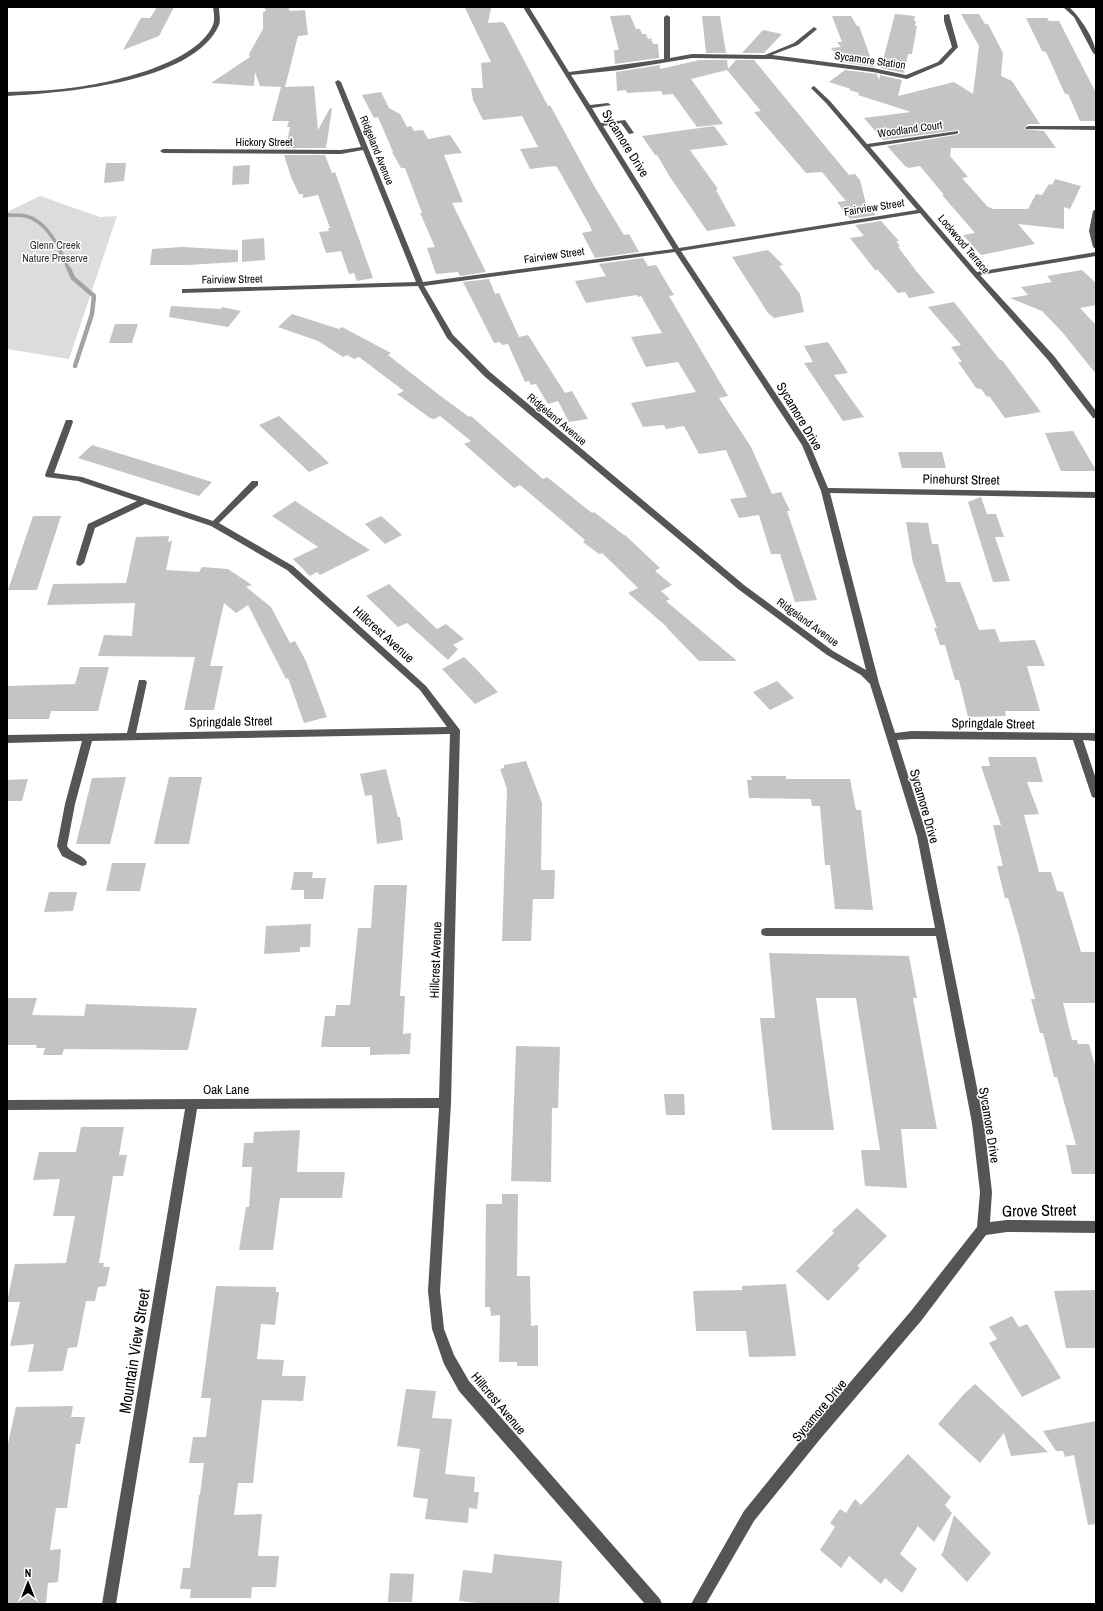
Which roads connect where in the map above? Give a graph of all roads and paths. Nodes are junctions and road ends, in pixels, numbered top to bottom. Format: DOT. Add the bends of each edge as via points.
graph roads {
  1 [pos="216,7"];
  2 [pos="526,7"];
  3 [pos="1066,7"];
  4 [pos="947,15"];
  5 [pos="666,17"];
  6 [pos="814,29"];
  7 [pos="1096,53"];
  8 [pos="764,57"];
  9 [pos="667,60"];
  10 [pos="568,74"];
  11 [pos="338,82"];
  12 [pos="814,88"];
  13 [pos="7,94"];
  14 [pos="608,105"];
  15 [pos="589,107"];
  16 [pos="599,125"];
  17 [pos="1028,128"];
  18 [pos="1096,128"];
  19 [pos="956,132"];
  20 [pos="631,133"];
  21 [pos="867,146"];
  22 [pos="364,148"];
  23 [pos="163,151"];
  24 [pos="922,211"];
  25 [pos="1096,211"];
  26 [pos="1094,222"];
  27 [pos="1096,247"];
  28 [pos="677,250"];
  29 [pos="1096,254"];
  30 [pos="975,274"];
  31 [pos="420,284"];
  32 [pos="185,291"];
  33 [pos="1096,416"];
  34 [pos="69,422"];
  35 [pos="254,483"];
  36 [pos="825,491"];
  37 [pos="1096,494"];
  38 [pos="144,501"];
  39 [pos="214,524"];
  40 [pos="80,563"];
  41 [pos="142,682"];
  42 [pos="874,683"];
  43 [pos="455,730"];
  44 [pos="131,736"];
  45 [pos="890,737"];
  46 [pos="1077,737"];
  47 [pos="1096,737"];
  48 [pos="7,738"];
  49 [pos="88,738"];
  50 [pos="1096,794"];
  51 [pos="82,862"];
  52 [pos="766,932"];
  53 [pos="941,932"];
  54 [pos="192,1103"];
  55 [pos="445,1103"];
  56 [pos="7,1105"];
  57 [pos="1096,1227"];
  58 [pos="984,1229"];
  59 [pos="109,1604"];
  60 [pos="655,1604"];
  61 [pos="698,1604"];
  1 -- 13 [label="street" via="216,24 209,38 191,54 148,73 70,90"];
  2 -- 10 [label="street, Sycamore Drive"];
  3 -- 7 [label="street" via="1076,16"];
  4 -- 8 [label="street, Sycamore Station" via="946,21 955,47 940,63 907,77 873,70"];
  5 -- 9 [label="street"];
  6 -- 8 [label="street, Sycamore Station" via="796,44"];
  8 -- 9 [label="street, Sycamore Station" via="692,56"];
  9 -- 10 [label="street, Sycamore Station"];
  10 -- 15 [label="street, Sycamore Drive"];
  11 -- 22 [label="street, Ridgeland Avenue"];
  12 -- 21 [label="street, Lockwood Terrace"];
  14 -- 15 [label="street"];
  15 -- 16 [label="street, Sycamore Drive"];
  16 -- 20 [label="street" via="623,121"];
  16 -- 28 [label="street, Sycamore Drive"];
  17 -- 18 [label="street"];
  19 -- 21 [label="street, Woodland Court"];
  21 -- 24 [label="street, Lockwood Terrace"];
  22 -- 23 [label="street, Hickory Street" via="341,152"];
  22 -- 31 [label="street, Ridgeland Avenue"];
  24 -- 28 [label="street, Fairview Street"];
  24 -- 30 [label="street, Lockwood Terrace"];
  25 -- 26 [label="street"];
  26 -- 27 [label="street" via="1092,235"];
  28 -- 31 [label="street, Fairview Street"];
  28 -- 36 [label="street, Sycamore Drive" via="806,445"];
  29 -- 30 [label="street"];
  30 -- 33 [label="street, Lockwood Terrace" via="1051,358"];
  31 -- 32 [label="street, Fairview Street"];
  31 -- 42 [label="street, Ridgeland Avenue" via="450,336 487,374 741,586 830,652 864,673"];
  34 -- 38 [label="street, Hillcrest Avenue" via="49,475 78,479"];
  35 -- 39 [label="street"];
  36 -- 37 [label="street, Pinehurst Street"];
  36 -- 42 [label="street, Sycamore Drive"];
  38 -- 39 [label="street, Hillcrest Avenue"];
  38 -- 40 [label="street" via="91,526"];
  39 -- 43 [label="street, Hillcrest Avenue" via="290,568 423,688"];
  41 -- 44 [label="street"];
  42 -- 45 [label="street, Sycamore Drive"];
  43 -- 44 [label="street, Springdale Street"];
  43 -- 55 [label="street, Hillcrest Avenue"];
  44 -- 49 [label="street, Springdale Street"];
  45 -- 46 [label="street, Springdale Street" via="912,734"];
  45 -- 53 [label="street, Sycamore Drive" via="922,836"];
  46 -- 47 [label="street, Springdale Street"];
  46 -- 50 [label="street"];
  48 -- 49 [label="street, Springdale Street"];
  49 -- 51 [label="street" via="70,804 62,846 66,853"];
  52 -- 53 [label="street"];
  53 -- 58 [label="street, Sycamore Drive" via="978,1123 986,1192"];
  54 -- 55 [label="street, Oak Lane"];
  54 -- 56 [label="street, Oak Lane"];
  54 -- 59 [label="street, Mountain View Street"];
  55 -- 60 [label="street, Hillcrest Avenue" via="434,1291 438,1329 449,1359 464,1386"];
  57 -- 58 [label="street, Grove Street" via="1007,1226"];
  58 -- 61 [label="street, Sycamore Drive" via="916,1316 749,1516"];
}
